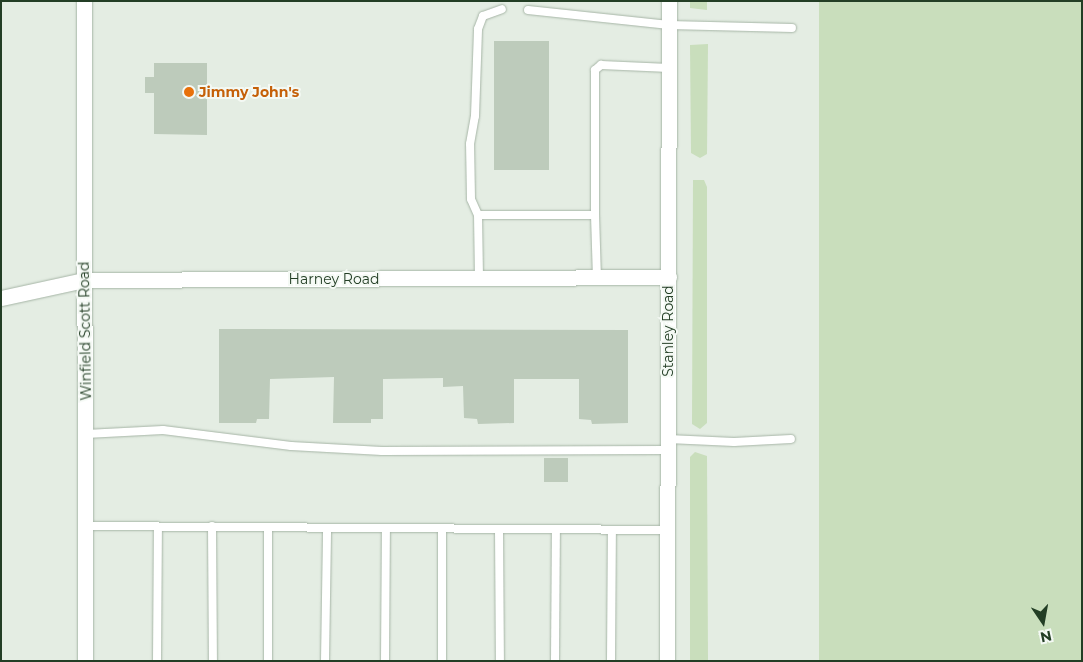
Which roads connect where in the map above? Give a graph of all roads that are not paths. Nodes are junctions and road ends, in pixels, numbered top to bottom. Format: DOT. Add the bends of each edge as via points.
graph roads {
  1 [pos="84,1"];
  2 [pos="669,1"];
  3 [pos="502,9"];
  4 [pos="528,10"];
  5 [pos="669,25"];
  6 [pos="792,28"];
  7 [pos="669,68"];
  8 [pos="478,215"];
  9 [pos="595,215"];
  10 [pos="597,277"];
  11 [pos="669,277"];
  12 [pos="478,278"];
  13 [pos="84,280"];
  14 [pos="1,298"];
  15 [pos="86,434"];
  16 [pos="791,440"];
  17 [pos="668,444"];
  18 [pos="85,526"];
  19 [pos="212,526"];
  20 [pos="158,527"];
  21 [pos="268,527"];
  22 [pos="327,528"];
  23 [pos="386,529"];
  24 [pos="442,529"];
  25 [pos="499,529"];
  26 [pos="556,530"];
  27 [pos="612,530"];
  28 [pos="666,530"];
  29 [pos="85,661"];
  30 [pos="157,661"];
  31 [pos="213,661"];
  32 [pos="268,661"];
  33 [pos="326,661"];
  34 [pos="385,661"];
  35 [pos="442,661"];
  36 [pos="500,661"];
  37 [pos="555,661"];
  38 [pos="611,661"];
  39 [pos="668,661"];
  1 -- 13 [label="street, Winfield Scott Road"];
  2 -- 5 [label="street, Stanley Road"];
  3 -- 8 [label="lane" via="483,16 478,29 475,116 470,144 471,199"];
  4 -- 5 [label="lane"];
  5 -- 6 [label="lane"];
  5 -- 7 [label="street, Stanley Road"];
  7 -- 9 [label="lane" via="601,65 595,70"];
  7 -- 11 [label="street, Stanley Road"];
  8 -- 9 [label="lane"];
  8 -- 12 [label="lane"];
  9 -- 10 [label="lane"];
  10 -- 11 [label="street, Harney Road"];
  10 -- 12 [label="street, Harney Road"];
  11 -- 17 [label="street, Stanley Road"];
  12 -- 13 [label="street, Harney Road"];
  13 -- 14 [label="street, Harney Road"];
  13 -- 15 [label="street, Winfield Scott Road"];
  15 -- 17 [label="lane" via="163,430 291,446 382,451"];
  15 -- 18 [label="street, Winfield Scott Road"];
  16 -- 17 [label="lane"];
  17 -- 28 [label="street, Stanley Road"];
  18 -- 20 [label="lane"];
  18 -- 29 [label="street, Winfield Scott Road"];
  19 -- 20 [label="lane"];
  19 -- 21 [label="lane"];
  19 -- 31 [label="lane"];
  20 -- 30 [label="lane"];
  21 -- 22 [label="lane"];
  21 -- 32 [label="lane"];
  22 -- 23 [label="lane"];
  22 -- 33 [label="lane"];
  23 -- 24 [label="lane"];
  23 -- 34 [label="lane"];
  24 -- 25 [label="lane"];
  24 -- 35 [label="lane"];
  25 -- 26 [label="lane"];
  25 -- 36 [label="lane"];
  26 -- 27 [label="lane"];
  26 -- 37 [label="lane"];
  27 -- 28 [label="lane"];
  27 -- 38 [label="lane"];
  28 -- 39 [label="street, Stanley Road"];
}
